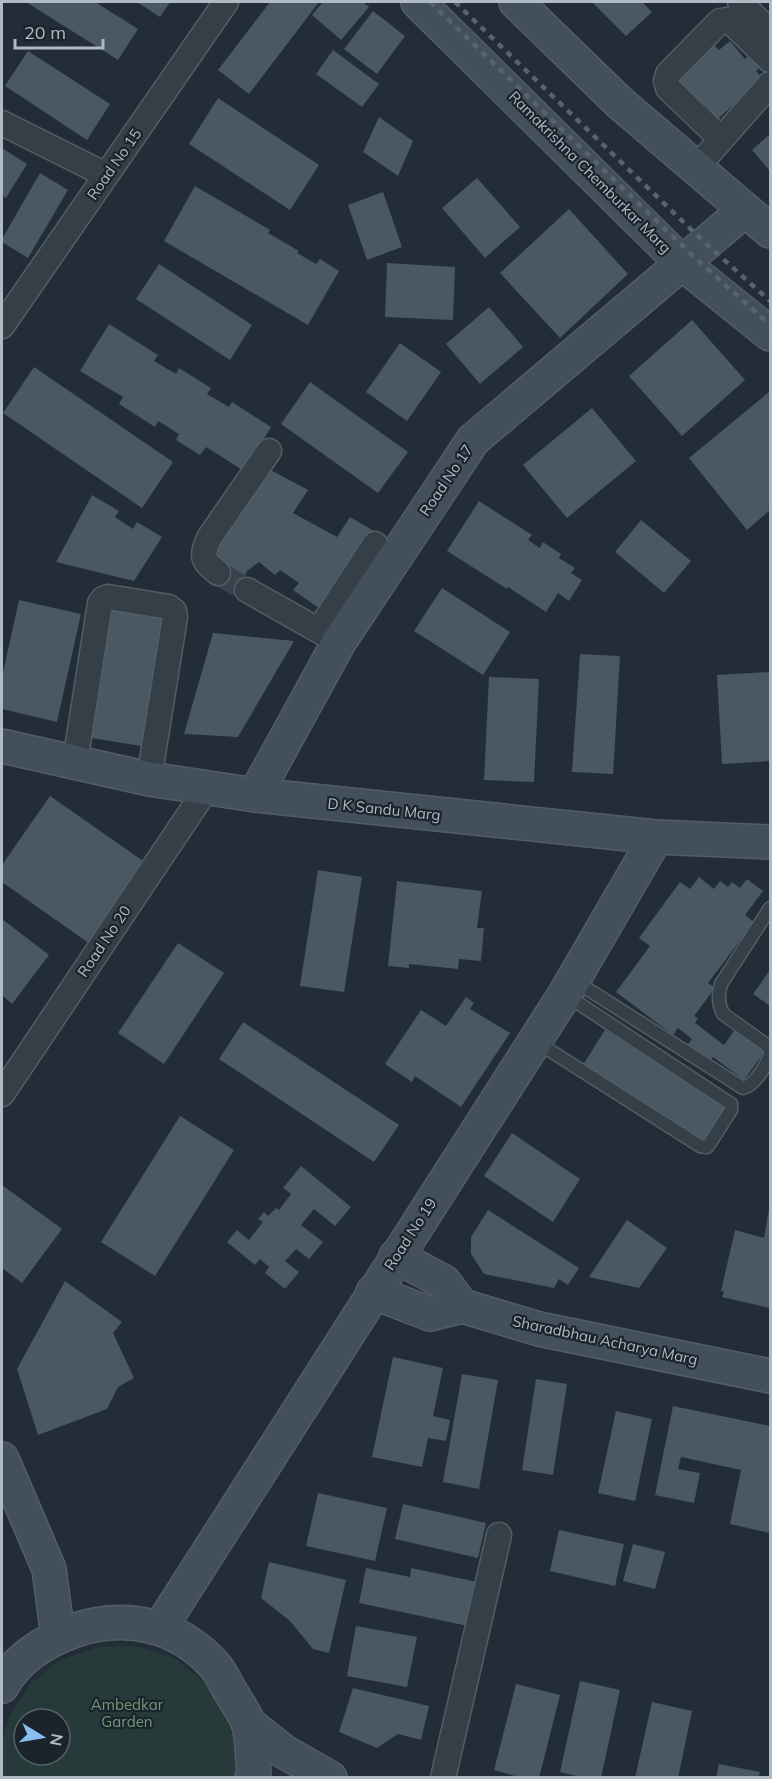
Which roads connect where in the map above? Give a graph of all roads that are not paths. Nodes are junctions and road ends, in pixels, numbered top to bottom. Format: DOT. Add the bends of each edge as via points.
graph roads {
  1 [pos="226,2"];
  2 [pos="418,2"];
  3 [pos="516,2"];
  4 [pos="740,2"];
  5 [pos="771,32"];
  6 [pos="771,60"];
  7 [pos="771,84"];
  8 [pos="2,123"];
  9 [pos="721,139"];
  10 [pos="696,168"];
  11 [pos="106,175"];
  12 [pos="745,210"];
  13 [pos="771,231"];
  14 [pos="683,264"];
  15 [pos="2,326"];
  16 [pos="771,334"];
  17 [pos="269,452"];
  18 [pos="375,544"];
  19 [pos="218,573"];
  20 [pos="247,590"];
  21 [pos="359,590"];
  22 [pos="329,636"];
  23 [pos="2,746"];
  24 [pos="75,762"];
  25 [pos="149,779"];
  26 [pos="207,788"];
  27 [pos="255,795"];
  28 [pos="656,837"];
  29 [pos="771,842"];
  30 [pos="771,908"];
  31 [pos="569,987"];
  32 [pos="535,1040"];
  33 [pos="771,1052"];
  34 [pos="2,1094"];
  35 [pos="396,1256"];
  36 [pos="373,1292"];
  37 [pos="462,1306"];
  38 [pos="771,1376"];
  39 [pos="2,1459"];
  40 [pos="499,1535"];
  41 [pos="160,1628"];
  42 [pos="58,1636"];
  43 [pos="3,1681"];
  44 [pos="248,1723"];
  45 [pos="252,1778"];
  46 [pos="330,1778"];
  47 [pos="443,1778"];
  1 -- 11 [label="street, Road No 15"];
  2 -- 14 [label="main road, Ramakrishna Chemburkar Marg"];
  3 -- 10 [label="main road" via="620,103"];
  4 -- 5 [label="street"];
  6 -- 9 [label="street" via="727,20 720,21 668,74 668,88"];
  7 -- 9 [label="street"];
  8 -- 11 [label="street"];
  9 -- 10 [label="street"];
  10 -- 12 [label="main road"];
  11 -- 15 [label="street, Road No 15"];
  12 -- 13 [label="main road"];
  12 -- 14 [label="main road, Road No 17"];
  14 -- 16 [label="main road, Ramakrishna Chemburkar Marg"];
  14 -- 21 [label="main road, Road No 17" via="473,440"];
  17 -- 19 [label="street" via="204,549 206,563"];
  18 -- 21 [label="street"];
  20 -- 22 [label="street"];
  21 -- 22 [label="main road, Road No 17"];
  22 -- 27 [label="main road, Road No 17"];
  23 -- 24 [label="main road, D K Sandu Marg"];
  24 -- 25 [label="main road, D K Sandu Marg"];
  24 -- 25 [label="street" via="100,603 108,597 170,607 175,616"];
  25 -- 26 [label="main road, D K Sandu Marg"];
  26 -- 27 [label="main road, D K Sandu Marg"];
  26 -- 34 [label="street, Road No 20"];
  27 -- 28 [label="main road, D K Sandu Marg"];
  28 -- 29 [label="main road, D K Sandu Marg"];
  28 -- 31 [label="main road, Road No 19"];
  30 -- 33 [label="lane" via="718,994 723,1014"];
  31 -- 32 [label="main road, Road No 19"];
  31 -- 32 [label="lane" via="731,1104 710,1143 700,1146"];
  31 -- 33 [label="lane" via="742,1088 751,1084"];
  32 -- 35 [label="main road, Road No 19"];
  35 -- 36 [label="main road, Road No 19"];
  35 -- 37 [label="main road" via="444,1282"];
  36 -- 37 [label="main road" via="430,1314"];
  36 -- 41 [label="main road, Road No 19"];
  37 -- 38 [label="main road, Sharadbhau Acharya Marg" via="539,1329"];
  39 -- 42 [label="main road" via="49,1569"];
  40 -- 47 [label="street"];
  41 -- 42 [label="main road" via="137,1623 110,1624"];
  41 -- 44 [label="main road" via="182,1638 216,1667"];
  42 -- 43 [label="main road" via="29,1654"];
  44 -- 45 [label="main road"];
  44 -- 46 [label="main road" via="283,1751"];
}
